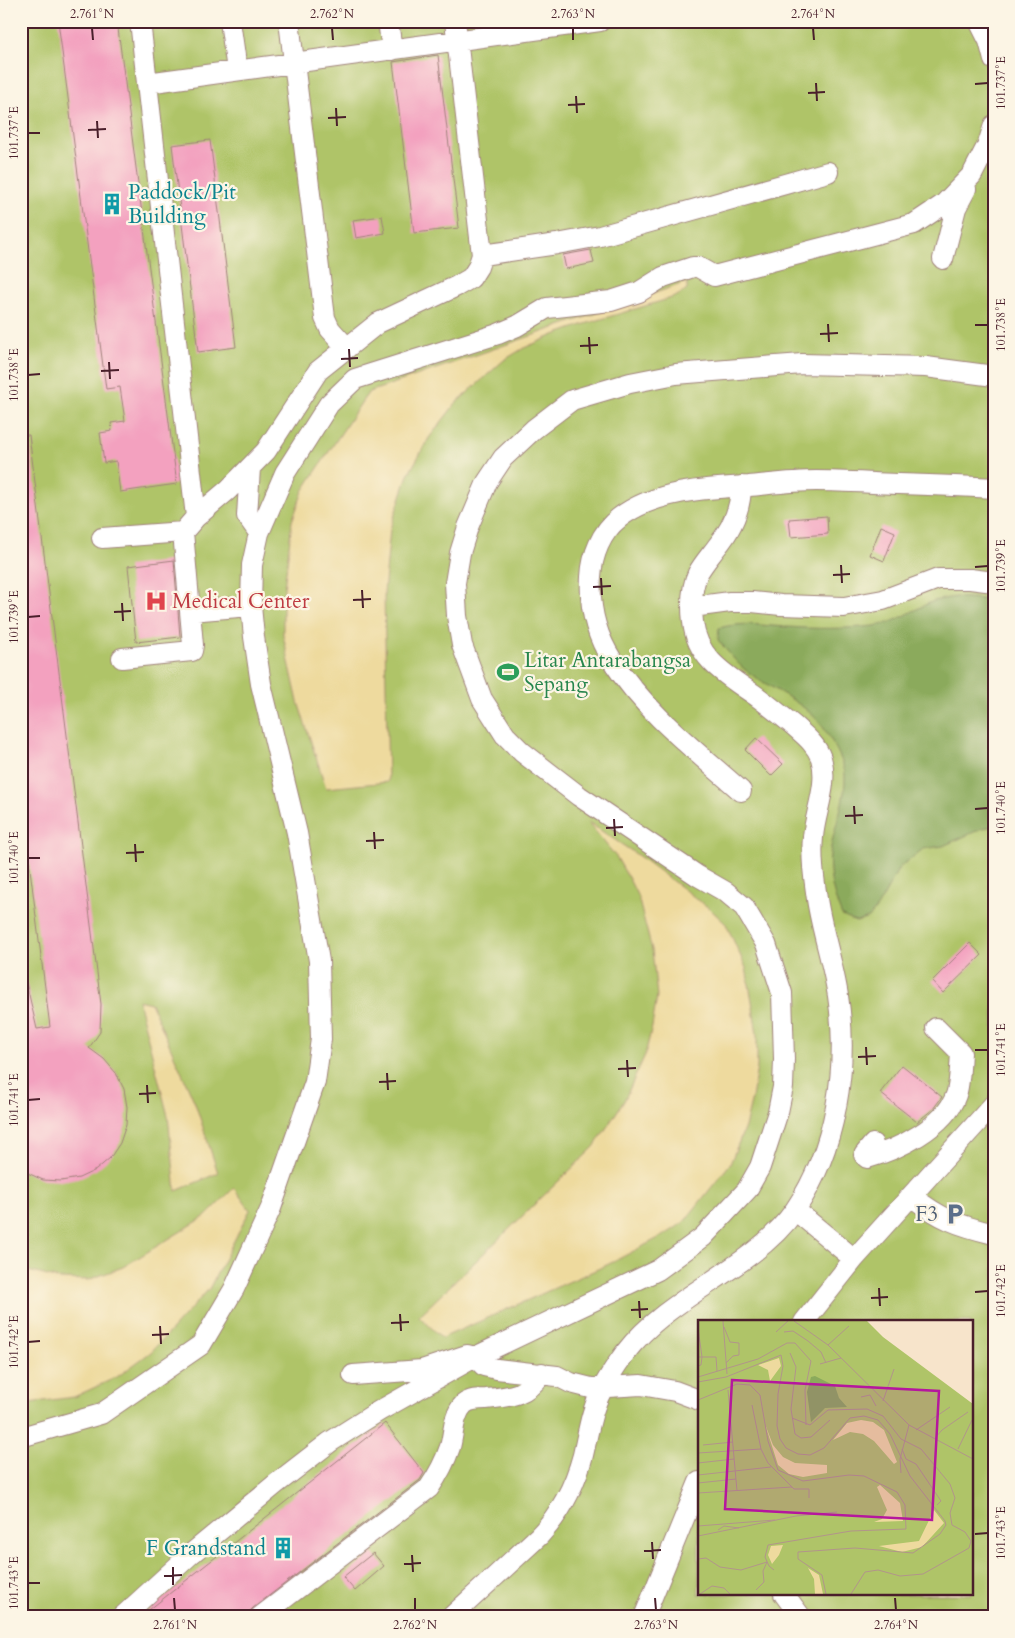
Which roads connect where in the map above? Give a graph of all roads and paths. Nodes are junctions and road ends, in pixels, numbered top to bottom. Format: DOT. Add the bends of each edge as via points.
graph roads {
  1 [pos="140,21"];
  2 [pos="230,21"];
  3 [pos="289,21"];
  4 [pos="388,21"];
  5 [pos="455,21"];
  6 [pos="600,21"];
  7 [pos="979,21"];
  8 [pos="526,26"];
  9 [pos="457,42"];
  10 [pos="392,50"];
  11 [pos="994,60"];
  12 [pos="294,63"];
  13 [pos="237,70"];
  14 [pos="147,83"];
  15 [pos="994,124"];
  16 [pos="818,175"];
  17 [pos="972,175"];
  18 [pos="482,255"];
  19 [pos="943,259"];
  20 [pos="347,348"];
  21 [pos="994,376"];
  22 [pos="250,468"];
  23 [pos="741,486"];
  24 [pos="994,488"];
  25 [pos="189,524"];
  26 [pos="259,533"];
  27 [pos="102,538"];
  28 [pos="994,582"];
  29 [pos="251,606"];
  30 [pos="692,607"];
  31 [pos="190,611"];
  32 [pos="122,658"];
  33 [pos="741,791"];
  34 [pos="936,1028"];
  35 [pos="994,1104"];
  36 [pos="948,1109"];
  37 [pos="970,1130"];
  38 [pos="873,1144"];
  39 [pos="911,1196"];
  40 [pos="795,1210"];
  41 [pos="994,1234"];
  42 [pos="854,1259"];
  43 [pos="806,1320"];
  44 [pos="475,1357"];
  45 [pos="542,1373"];
  46 [pos="353,1375"];
  47 [pos="602,1388"];
  48 [pos="698,1400"];
  49 [pos="21,1437"];
  50 [pos="698,1484"];
  51 [pos="785,1596"];
  52 [pos="122,1617"];
  53 [pos="260,1617"];
  54 [pos="451,1617"];
  55 [pos="644,1617"];
  56 [pos="801,1617"];
  1 -- 14 [label="street"];
  2 -- 13 [label="street"];
  3 -- 12 [label="street"];
  4 -- 10 [label="street"];
  5 -- 9 [label="street"];
  6 -- 8 [label="street"];
  7 -- 11 [label="street"];
  8 -- 9 [label="street"];
  9 -- 10 [label="street"];
  9 -- 18 [label="street"];
  10 -- 12 [label="street"];
  12 -- 13 [label="street"];
  12 -- 20 [label="street" via="325,318"];
  13 -- 14 [label="street"];
  14 -- 25 [label="street"];
  15 -- 17 [label="street"];
  16 -- 18 [label="street" via="586,239"];
  17 -- 19 [label="street" via="956,208"];
  17 -- 26 [label="street" via="944,204 914,224 714,276 698,267 693,268 663,277 638,292 611,301 547,308 498,334 355,379 329,404 285,473"];
  18 -- 20 [label="street" via="471,278 378,323"];
  20 -- 22 [label="street" via="318,371 266,451"];
  21 -- 44 [label="street" via="926,367 802,364 676,374 630,383 572,400 509,452 487,482 465,536 455,583 456,616 462,646 482,699 505,735 522,752 579,796 744,907 766,944 782,993 784,1059 778,1112 760,1167 747,1190 704,1237 658,1270"];
  22 -- 25 [label="street"];
  22 -- 26 [label="street" via="247,516"];
  23 -- 24 [label="street" via="816,481"];
  23 -- 30 [label="street" via="739,509 731,527 699,571"];
  23 -- 33 [label="street" via="683,492 634,508 618,518 598,547 591,566 590,591 597,631 613,662 659,718"];
  25 -- 27 [label="street"];
  25 -- 31 [label="street"];
  26 -- 29 [label="street" via="252,565"];
  28 -- 30 [label="street" via="938,580 882,600 844,607 730,602"];
  29 -- 31 [label="street"];
  29 -- 49 [label="street" via="261,684 298,833 319,961 321,1039 315,1082 271,1208 234,1289 201,1345 101,1414"];
  30 -- 40 [label="street" via="694,632 704,654 727,676 809,739 821,757 823,768 812,856 819,910 838,993 841,1076 824,1152"];
  31 -- 32 [label="street" via="192,651"];
  34 -- 36 [label="street" via="961,1053 956,1096"];
  35 -- 37 [label="street"];
  36 -- 37 [label="street"];
  36 -- 38 [label="street" via="932,1127 867,1158 864,1155"];
  37 -- 39 [label="street"];
  39 -- 41 [label="street" via="950,1222"];
  39 -- 42 [label="street"];
  40 -- 42 [label="street"];
  40 -- 47 [label="street" via="754,1251 656,1320 624,1354"];
  42 -- 43 [label="street"];
  44 -- 45 [label="street" via="484,1366"];
  44 -- 46 [label="street" via="467,1354 422,1370"];
  44 -- 52 [label="street" via="330,1442 191,1554"];
  45 -- 47 [label="street" via="591,1388"];
  45 -- 53 [label="street" via="535,1383 513,1396 466,1402 459,1410 438,1476 429,1488"];
  47 -- 48 [label="street" via="641,1385 675,1391"];
  47 -- 54 [label="street" via="574,1483 552,1522"];
  50 -- 55 [label="street"];
  51 -- 56 [label="street"];
}
